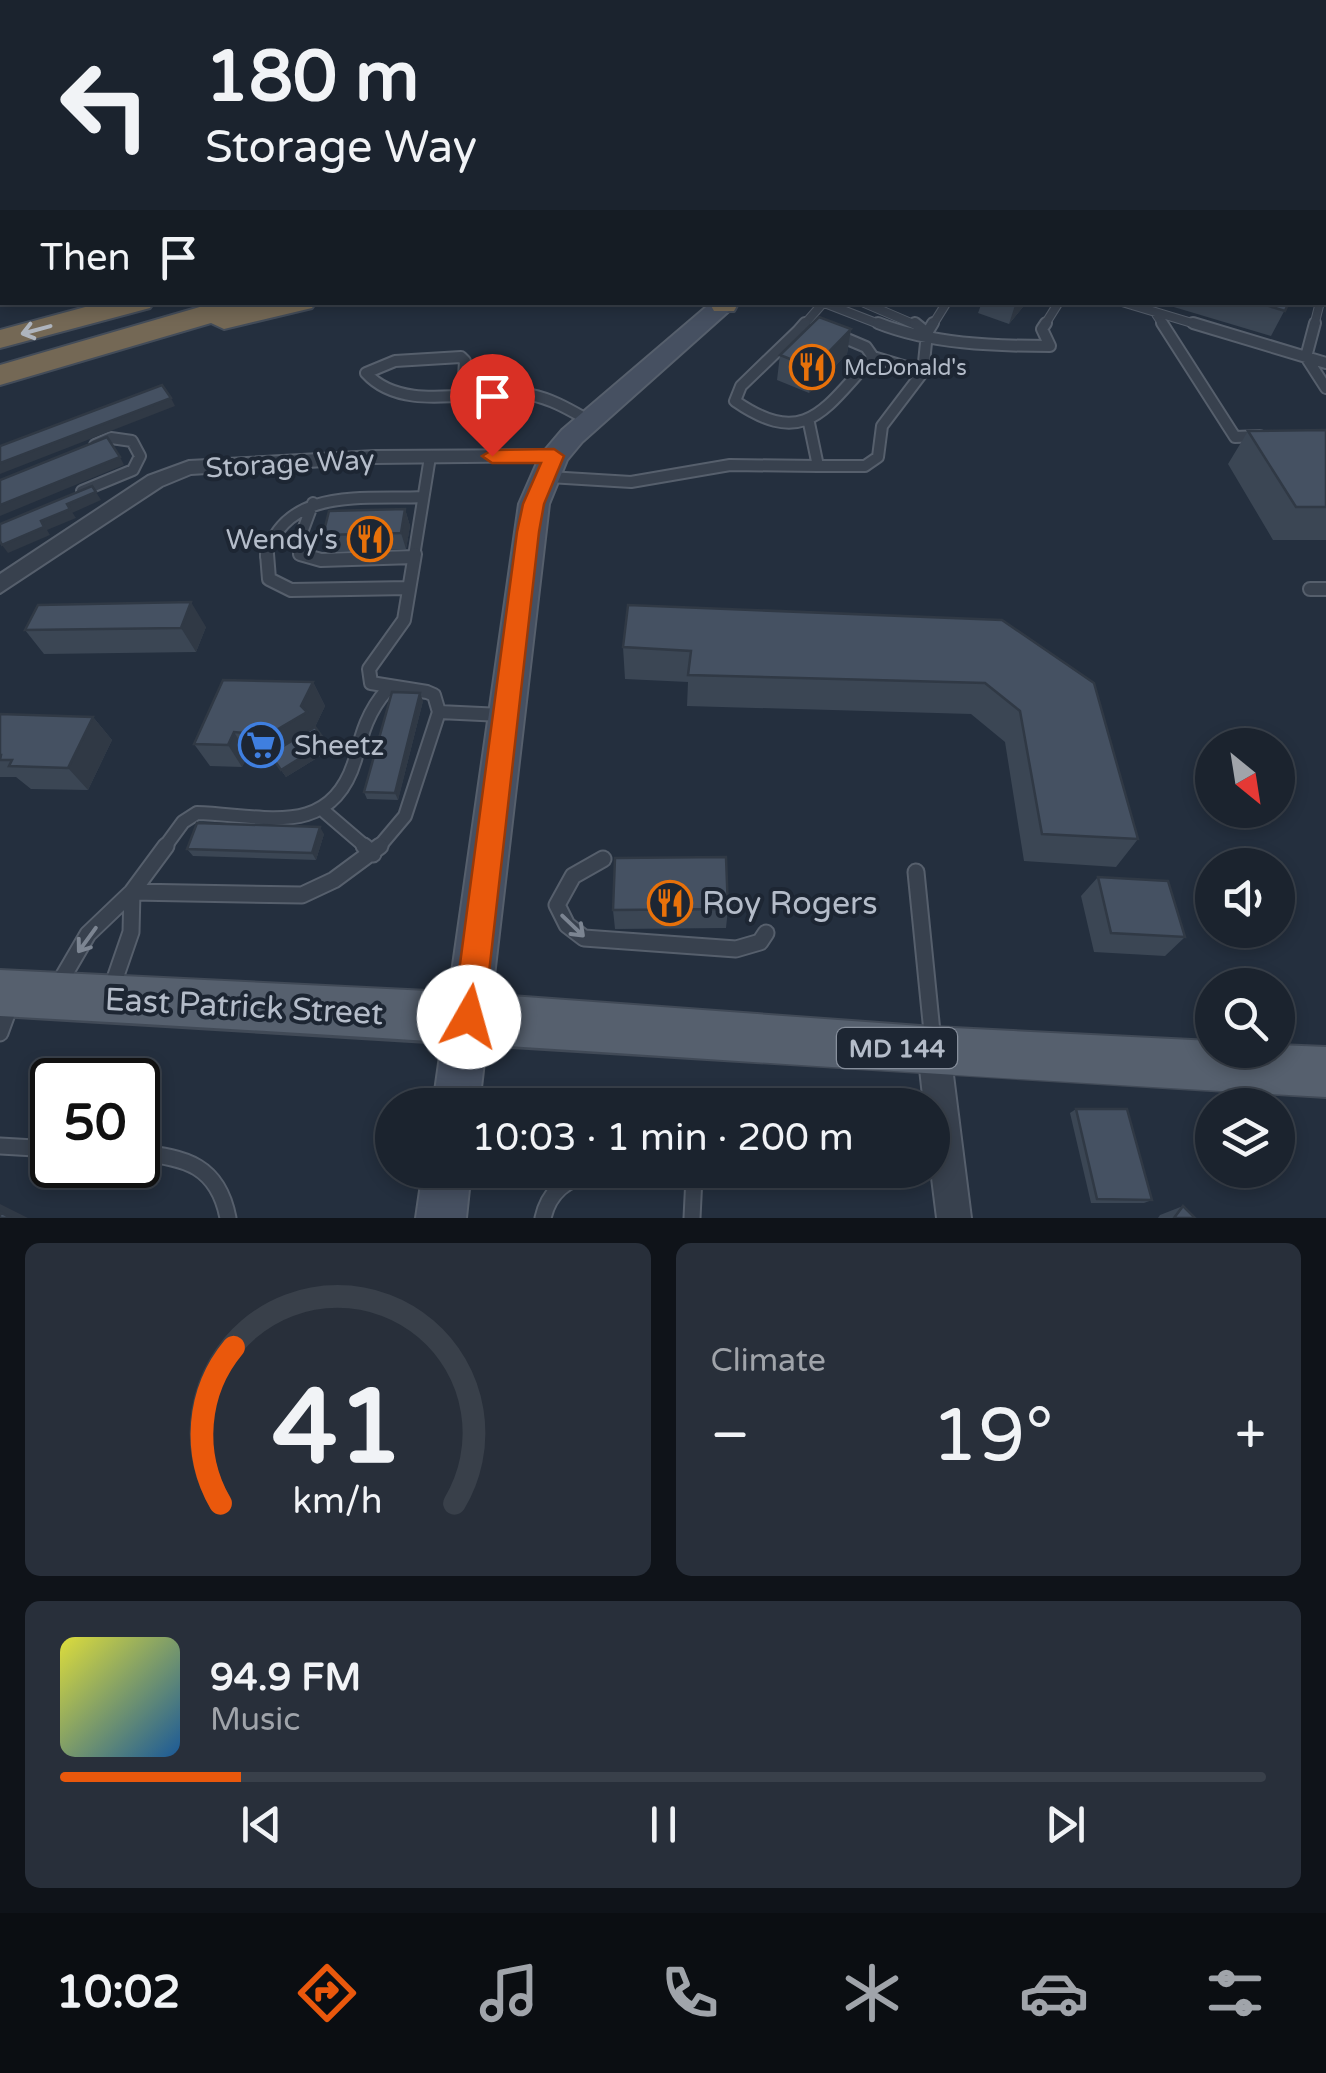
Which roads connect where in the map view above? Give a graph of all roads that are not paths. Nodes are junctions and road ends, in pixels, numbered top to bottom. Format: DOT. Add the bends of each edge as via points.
graph roads {
  1 [pos="129,305"];
  2 [pos="241,305"];
  3 [pos="289,305"];
  4 [pos="723,305"];
  5 [pos="821,305"];
  6 [pos="828,305"];
  7 [pos="870,305"];
  8 [pos="945,305"];
  9 [pos="1057,305"];
  10 [pos="1130,305"];
  11 [pos="1319,305"];
  12 [pos="1156,314"];
  13 [pos="798,330"];
  14 [pos="927,334"];
  15 [pos="0,339"];
  16 [pos="74,355"];
  17 [pos="873,356"];
  18 [pos="1306,357"];
  19 [pos="1326,363"];
  20 [pos="923,372"];
  21 [pos="0,375"];
  22 [pos="1326,388"];
  23 [pos="464,394"];
  24 [pos="588,420"];
  25 [pos="808,423"];
  26 [pos="1272,436"];
  27 [pos="80,450"];
  28 [pos="430,457"];
  29 [pos="549,466"];
  30 [pos="818,466"];
  31 [pos="66,498"];
  32 [pos="423,498"];
  33 [pos="313,503"];
  34 [pos="414,557"];
  35 [pos="0,585"];
  36 [pos="409,588"];
  37 [pos="1310,590"];
  38 [pos="1326,590"];
  39 [pos="387,690"];
  40 [pos="439,712"];
  41 [pos="506,716"];
  42 [pos="325,812"];
  43 [pos="373,854"];
  44 [pos="603,859"];
  45 [pos="916,872"];
  46 [pos="132,892"];
  47 [pos="766,933"];
  48 [pos="108,1000"];
  49 [pos="16,1004"];
  50 [pos="469,1017"];
  51 [pos="934,1051"];
  52 [pos="1326,1072"];
  53 [pos="459,1088"];
  54 [pos="0,1146"];
  55 [pos="30,1148"];
  56 [pos="160,1154"];
  57 [pos="445,1188"];
  58 [pos="228,1218"];
  59 [pos="441,1218"];
  60 [pos="543,1218"];
  61 [pos="692,1218"];
  62 [pos="954,1218"];
  1 -- 15 [label="highway, one-way"];
  2 -- 16 [label="highway"];
  3 -- 16 [label="highway"];
  4 -- 24 [label="main road"];
  5 -- 13 [label="lane"];
  6 -- 14 [label="lane" via="895,330"];
  7 -- 14 [label="lane" via="911,320"];
  8 -- 14 [label="lane"];
  9 -- 14 [label="lane" via="1043,322 1050,346 989,346"];
  10 -- 12 [label="lane"];
  11 -- 18 [label="lane"];
  12 -- 18 [label="lane"];
  12 -- 26 [label="lane" via="1235,437"];
  13 -- 17 [label="lane" via="841,334"];
  13 -- 25 [label="lane" via="741,386 736,401 785,427"];
  14 -- 20 [label="lane"];
  16 -- 21 [label="highway"];
  17 -- 20 [label="lane"];
  17 -- 25 [label="lane"];
  18 -- 19 [label="lane"];
  18 -- 22 [label="lane"];
  20 -- 30 [label="lane" via="882,426 878,457 865,466"];
  23 -- 23 [label="lane" via="393,392 366,373 396,361 461,357"];
  23 -- 24 [label="lane" via="545,398"];
  24 -- 29 [label="main road"];
  25 -- 30 [label="lane"];
  27 -- 31 [label="lane" via="112,438 132,441 140,456 132,470"];
  28 -- 29 [label="street, Storage Way"];
  28 -- 32 [label="lane"];
  28 -- 35 [label="street, Storage Way" via="177,471"];
  29 -- 30 [label="lane" via="607,483 730,466"];
  29 -- 41 [label="main road" via="528,532"];
  32 -- 33 [label="lane"];
  32 -- 34 [label="lane"];
  33 -- 34 [label="lane" via="300,554"];
  33 -- 36 [label="lane" via="278,526 268,579 290,590"];
  34 -- 36 [label="lane"];
  36 -- 39 [label="lane" via="404,620 369,669 371,684"];
  37 -- 38 [label="lane"];
  39 -- 40 [label="lane" via="426,690"];
  39 -- 42 [label="lane" via="372,702 345,793"];
  40 -- 41 [label="lane"];
  40 -- 43 [label="lane" via="405,816"];
  41 -- 50 [label="main road"];
  42 -- 43 [label="lane"];
  42 -- 46 [label="lane" via="198,813 183,822"];
  43 -- 46 [label="lane" via="302,896"];
  44 -- 47 [label="lane, one-way" via="576,870 557,904 567,926 584,938 736,949 760,942"];
  45 -- 51 [label="lane"];
  46 -- 48 [label="lane" via="131,932"];
  46 -- 49 [label="lane, one-way"];
  48 -- 49 [label="main road, East Patrick Street / MD 144"];
  48 -- 50 [label="main road, East Patrick Street / MD 144"];
  50 -- 51 [label="main road, East Patrick Street / MD 144"];
  50 -- 53 [label="main road"];
  51 -- 52 [label="main road, East Patrick Street / MD 144"];
  51 -- 62 [label="street"];
  54 -- 55 [label="lane"];
  56 -- 58 [label="lane" via="202,1165 227,1198"];
  57 -- 59 [label="main road"];
  60 -- 61 [label="lane" via="552,1196 583,1174 694,1177"];
}
